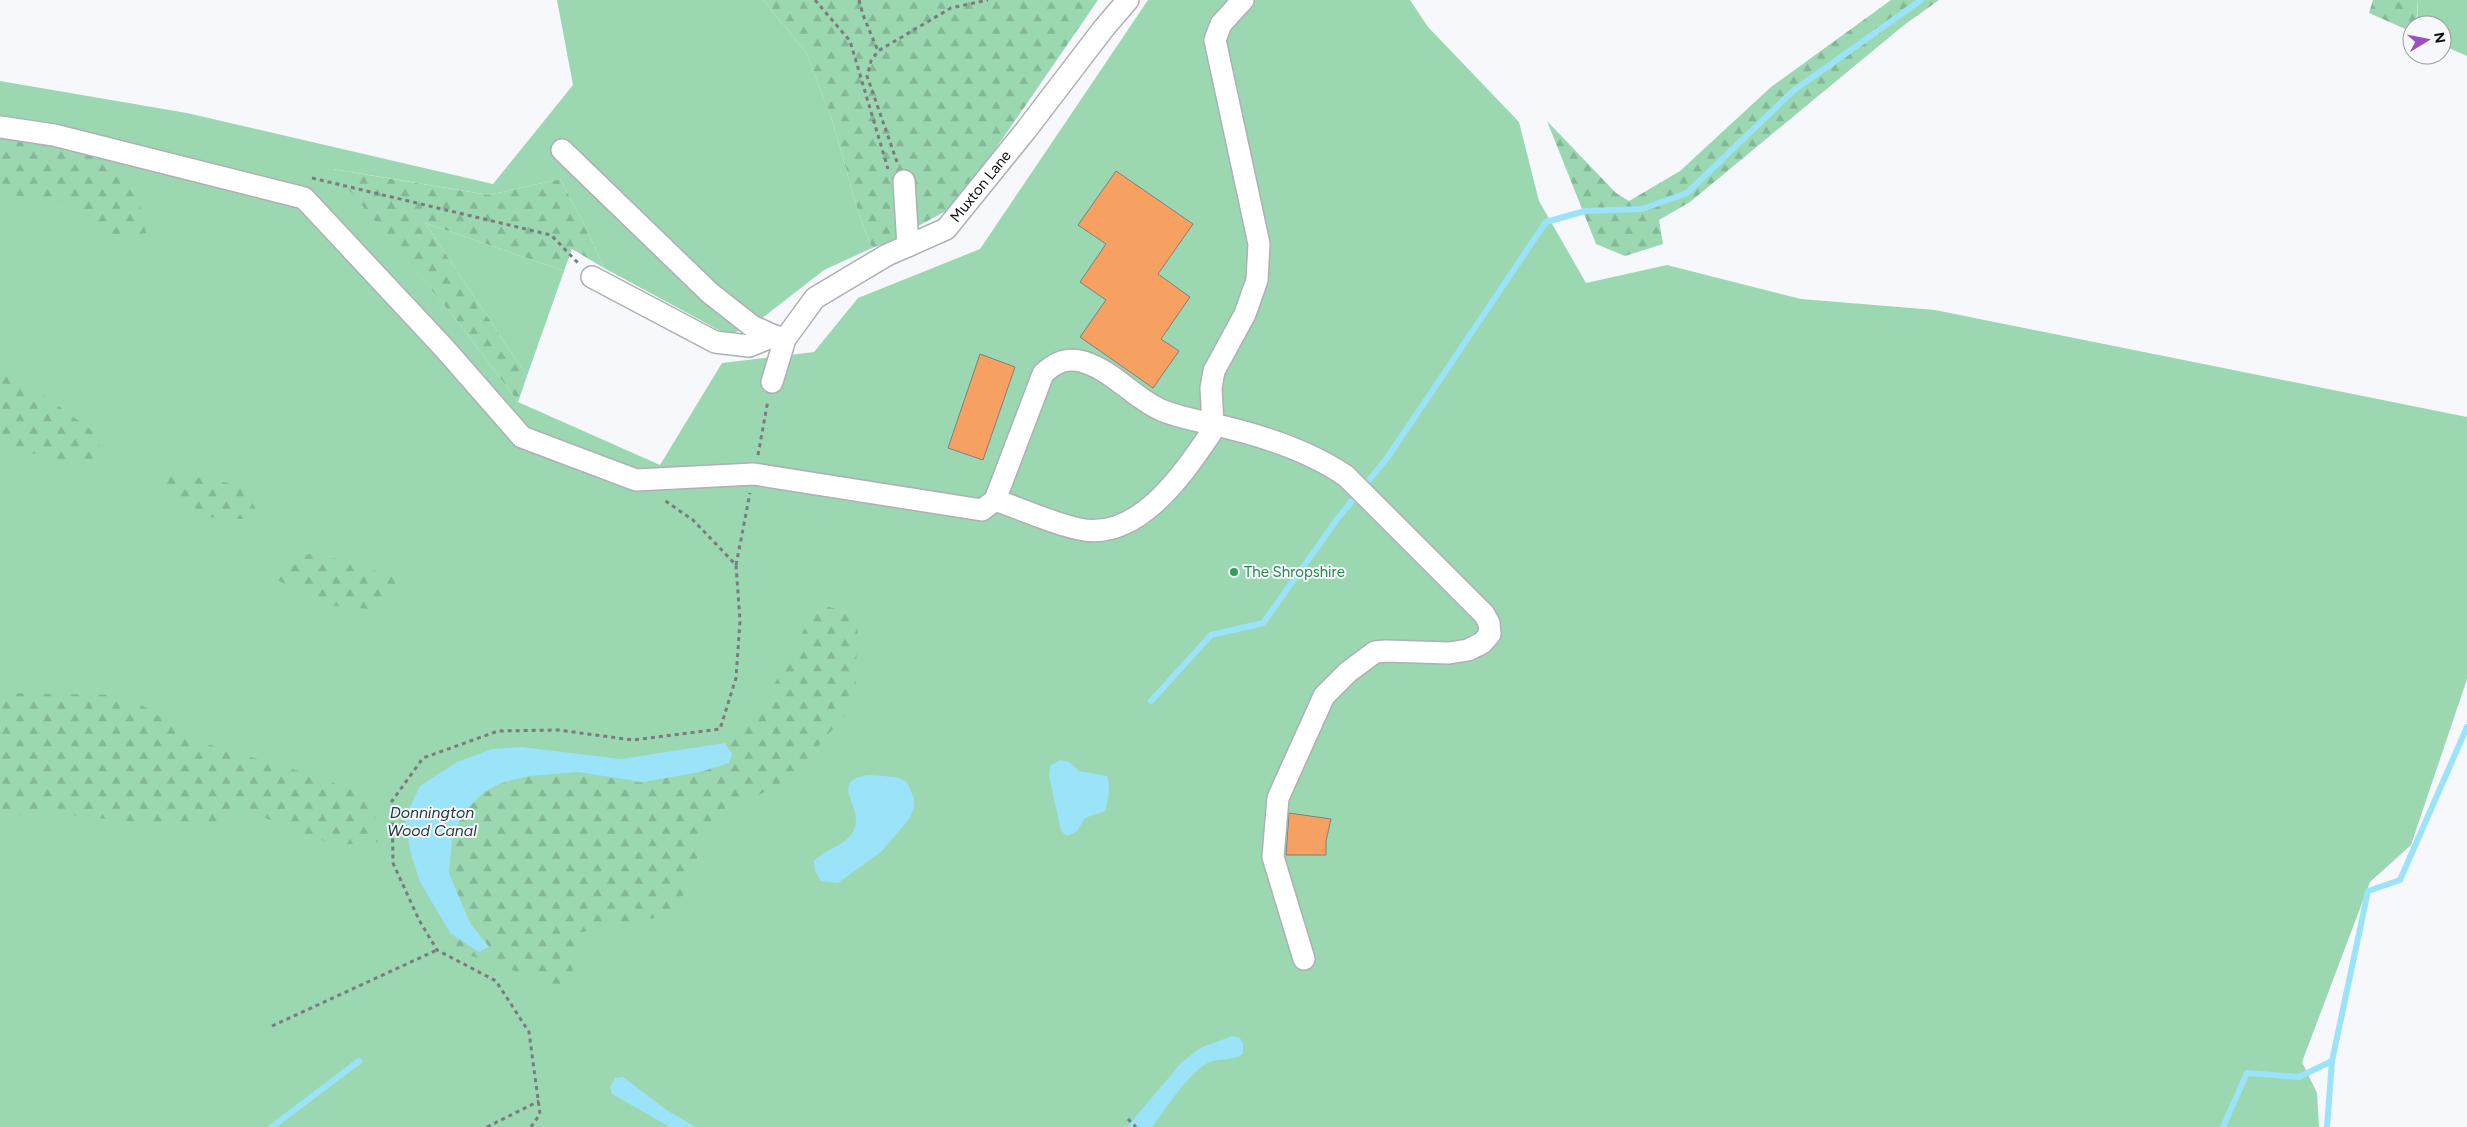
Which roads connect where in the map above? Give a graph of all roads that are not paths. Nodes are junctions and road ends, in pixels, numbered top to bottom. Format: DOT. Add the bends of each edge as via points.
graph roads {
  1 [pos="1128,0"];
  2 [pos="1243,0"];
  3 [pos="0,127"];
  4 [pos="562,150"];
  5 [pos="896,176"];
  6 [pos="908,246"];
  7 [pos="592,277"];
  8 [pos="779,337"];
  9 [pos="772,382"];
  10 [pos="1213,424"];
  11 [pos="995,500"];
  12 [pos="1304,958"];
  1 -- 6 [label="street, Muxton Lane" via="946,229"];
  2 -- 10 [label="street" via="1221,24 1215,40 1259,244 1257,280 1245,314 1214,370 1211,388"];
  3 -- 11 [label="street" via="54,135 304,198 522,437 636,480 754,474 982,510"];
  4 -- 8 [label="street" via="710,293 752,326"];
  5 -- 6 [label="street"];
  6 -- 8 [label="street, Muxton Lane" via="815,298"];
  7 -- 8 [label="street" via="715,342 749,346"];
  8 -- 9 [label="street, Muxton Lane"];
  10 -- 11 [label="street" via="1211,433 1172,488 1140,516 1116,526 1100,530 1080,529"];
  10 -- 11 [label="street" via="1160,410 1104,372 1084,362 1065,360 1054,364 1043,374"];
  10 -- 12 [label="street" via="1275,443 1328,464 1346,476 1484,614 1489,623 1490,634 1482,643 1468,650 1449,653 1375,652 1324,696 1278,798 1274,857"];
}
